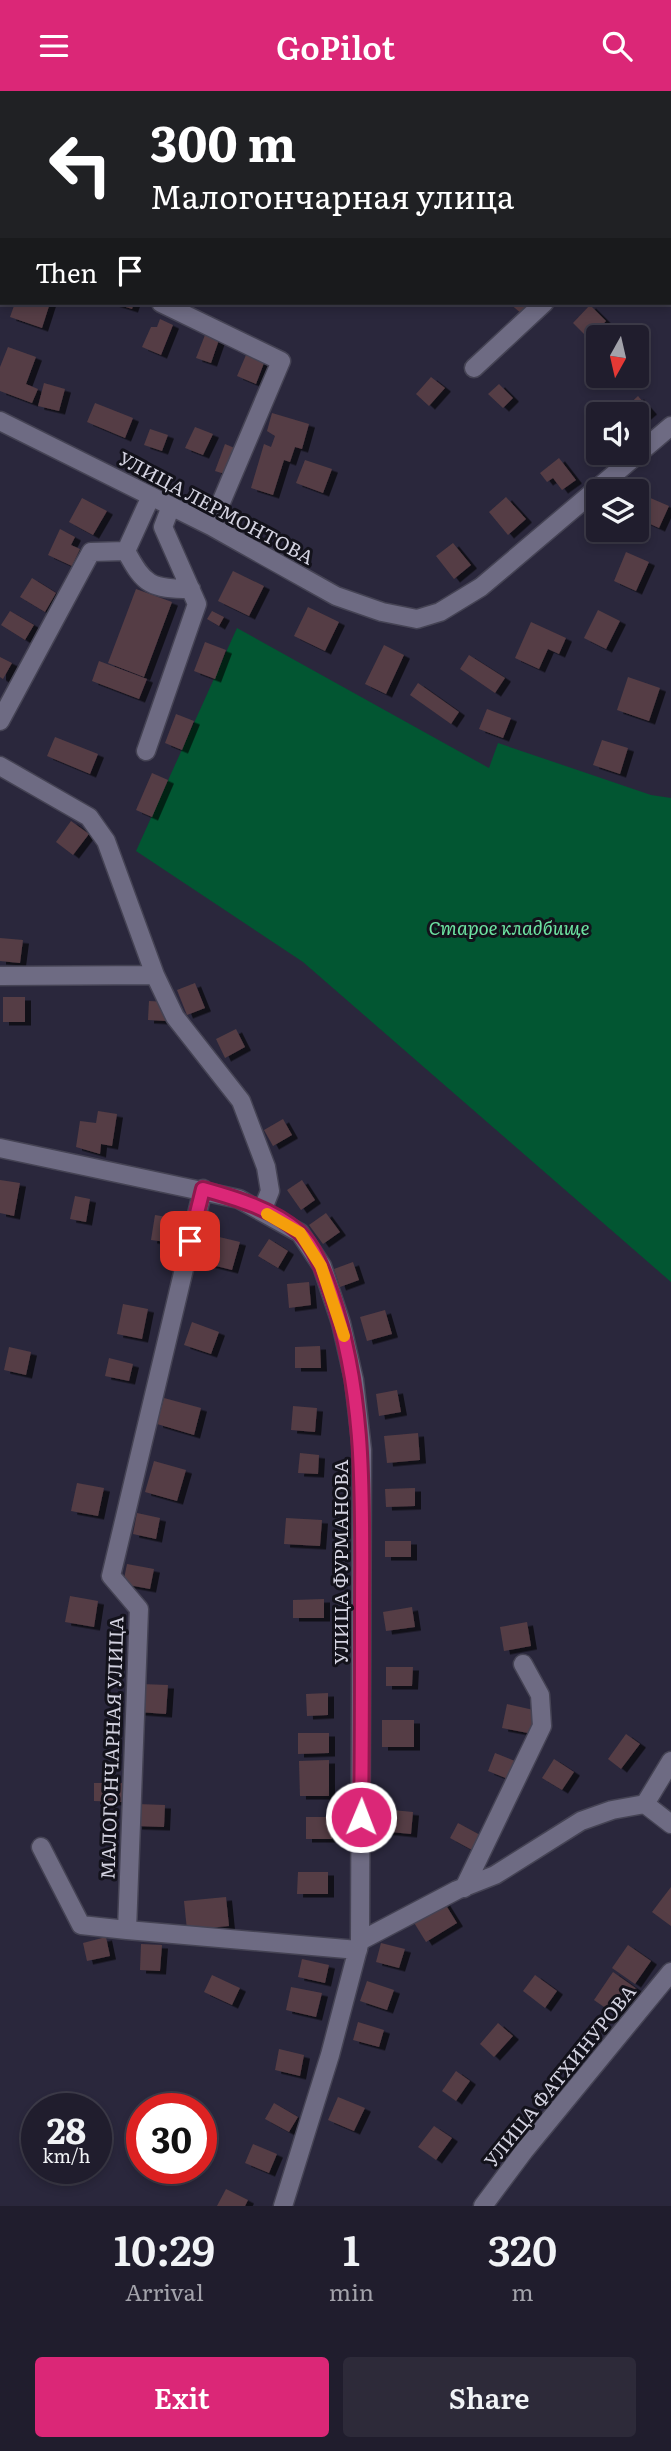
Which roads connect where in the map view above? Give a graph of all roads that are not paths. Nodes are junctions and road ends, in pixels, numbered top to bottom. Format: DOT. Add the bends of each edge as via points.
graph roads {
  1 [pos="165,305"];
  2 [pos="542,305"];
  3 [pos="474,368"];
  4 [pos="0,421"];
  5 [pos="671,426"];
  6 [pos="151,496"];
  7 [pos="171,506"];
  8 [pos="211,527"];
  9 [pos="125,551"];
  10 [pos="191,589"];
  11 [pos="0,721"];
  12 [pos="146,751"];
  13 [pos="0,766"];
  14 [pos="155,975"];
  15 [pos="0,976"];
  16 [pos="0,1148"];
  17 [pos="203,1189"];
  18 [pos="262,1211"];
  19 [pos="523,1664"];
  20 [pos="671,1761"];
  21 [pos="645,1804"];
  22 [pos="671,1824"];
  23 [pos="41,1847"];
  24 [pos="464,1888"];
  25 [pos="127,1930"];
  26 [pos="359,1945"];
  27 [pos="671,1972"];
  28 [pos="283,2206"];
  29 [pos="483,2206"];
  1 -- 8 [label="street" via="281,361"];
  2 -- 3 [label="street"];
  4 -- 6 [label="street, УЛИЦА ЛЕРМОНТОВА"];
  5 -- 8 [label="street, УЛИЦА ЛЕРМОНТОВА" via="481,587 440,612 417,619 337,596"];
  6 -- 7 [label="street, УЛИЦА ЛЕРМОНТОВА"];
  6 -- 9 [label="street"];
  7 -- 8 [label="street, УЛИЦА ЛЕРМОНТОВА"];
  7 -- 10 [label="street" via="163,527"];
  9 -- 10 [label="street" via="139,577 166,589"];
  9 -- 11 [label="street" via="91,552"];
  10 -- 12 [label="street" via="197,604"];
  13 -- 14 [label="street" via="89,817 106,841"];
  14 -- 15 [label="street"];
  14 -- 18 [label="street" via="175,1017 241,1101 266,1167 270,1191"];
  16 -- 17 [label="street, УЛИЦА ФУРМАНОВА"];
  17 -- 18 [label="street, УЛИЦА ФУРМАНОВА"];
  17 -- 25 [label="street, МАЛОГОНЧАРНАЯ УЛИЦА" via="111,1576 139,1609"];
  18 -- 26 [label="street, УЛИЦА ФУРМАНОВА" via="300,1233 321,1266 354,1380 362,1450"];
  19 -- 24 [label="street" via="540,1695 542,1726"];
  20 -- 21 [label="street"];
  21 -- 22 [label="street"];
  21 -- 24 [label="street" via="612,1809 582,1821 518,1863"];
  23 -- 25 [label="street" via="81,1925"];
  24 -- 26 [label="street"];
  25 -- 26 [label="street"];
  26 -- 28 [label="street, УЛИЦА ФУРМАНОВА"];
  27 -- 29 [label="street, УЛИЦА ФАТХИНУРОВА"];
}
